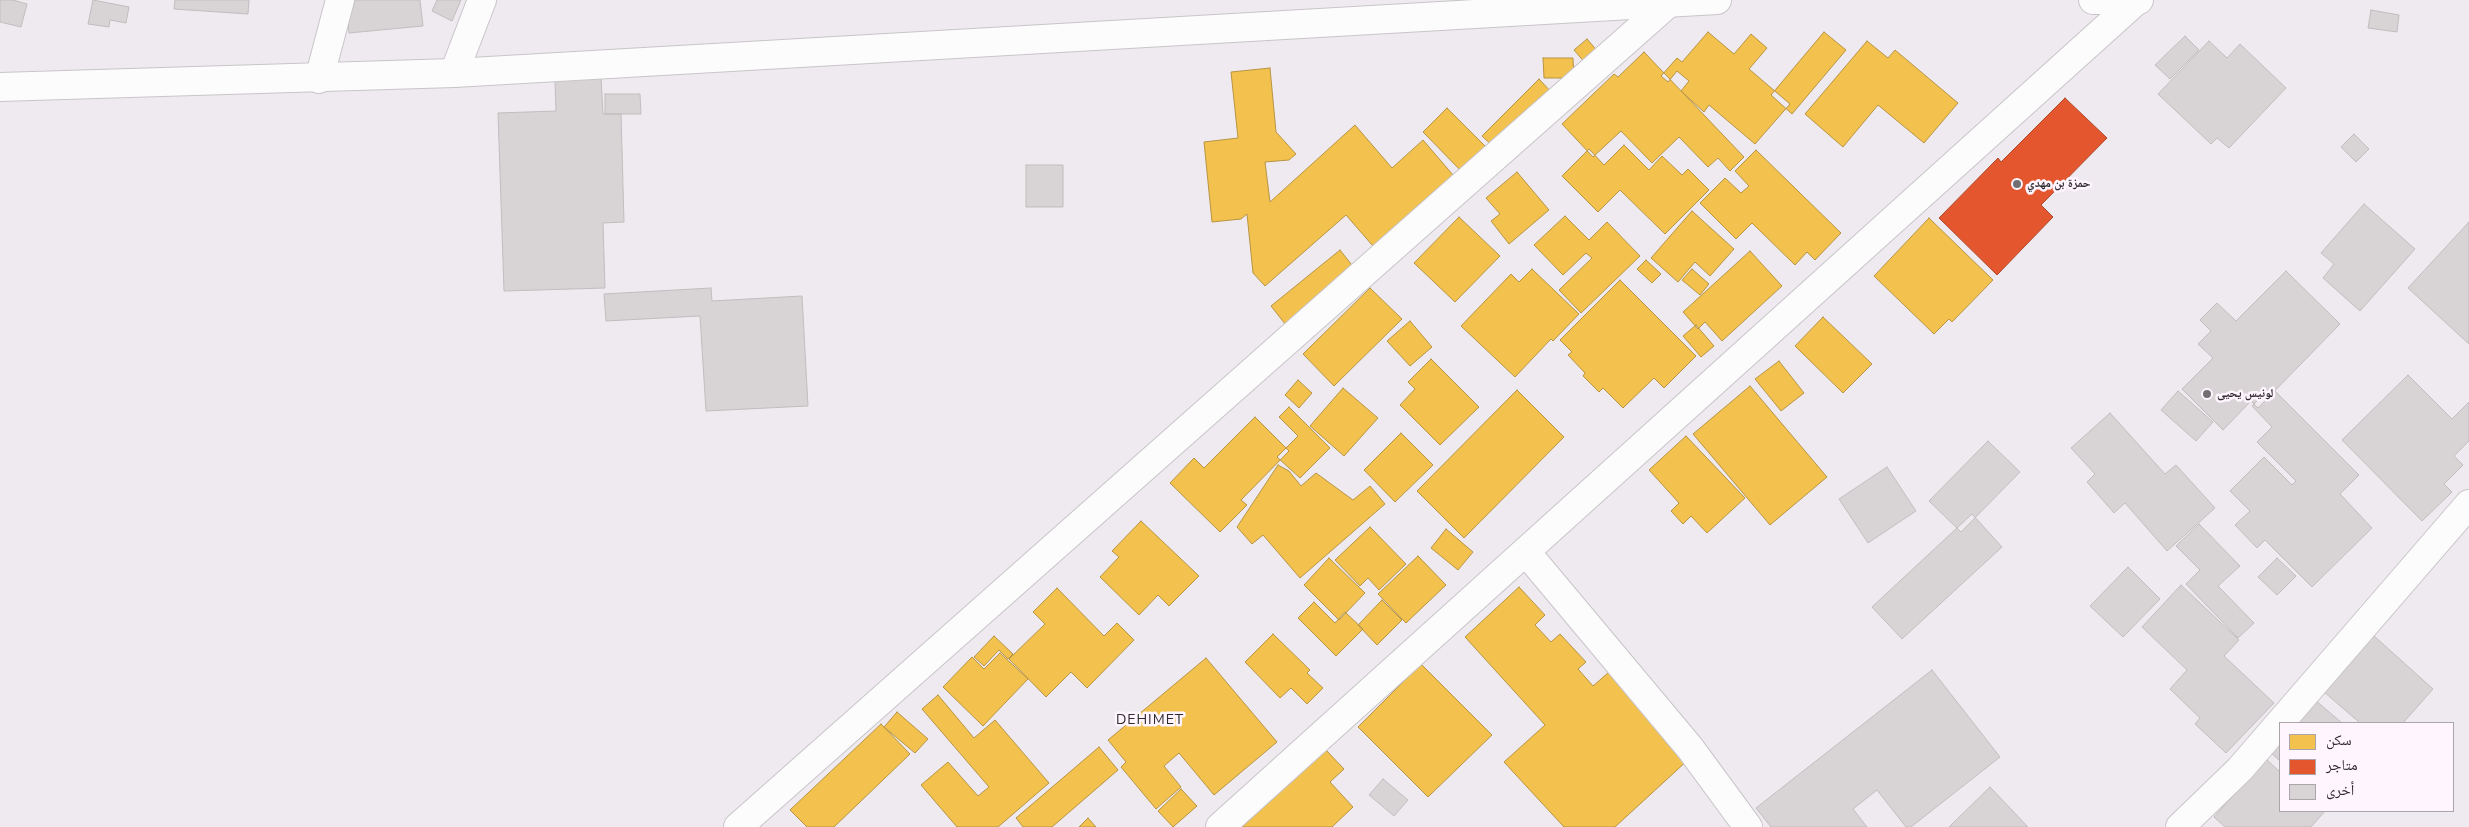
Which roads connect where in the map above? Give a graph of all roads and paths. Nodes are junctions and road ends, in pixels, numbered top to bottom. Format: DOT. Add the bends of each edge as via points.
graph roads {
  1 [pos="340,0"];
  2 [pos="482,0"];
  3 [pos="1717,0"];
  4 [pos="2093,0"];
  5 [pos="2138,0"];
  6 [pos="1672,1"];
  7 [pos="454,73"];
  8 [pos="318,78"];
  9 [pos="0,87"];
  10 [pos="2469,504"];
  11 [pos="1526,552"];
  12 [pos="2281,722"];
  13 [pos="2279,724"];
  14 [pos="738,827"];
  15 [pos="1220,827"];
  16 [pos="1748,827"];
  17 [pos="2180,827"];
  1 -- 8 [label="street"];
  2 -- 7 [label="street"];
  3 -- 6 [label="street"];
  4 -- 5 [label="street"];
  5 -- 11 [label="street"];
  6 -- 7 [label="street"];
  6 -- 14 [label="street"];
  7 -- 8 [label="street"];
  8 -- 9 [label="street"];
  10 -- 12 [label="street"];
  11 -- 15 [label="street"];
  11 -- 16 [label="street" via="1690,748"];
  13 -- 17 [label="street" via="2240,769"];
}
